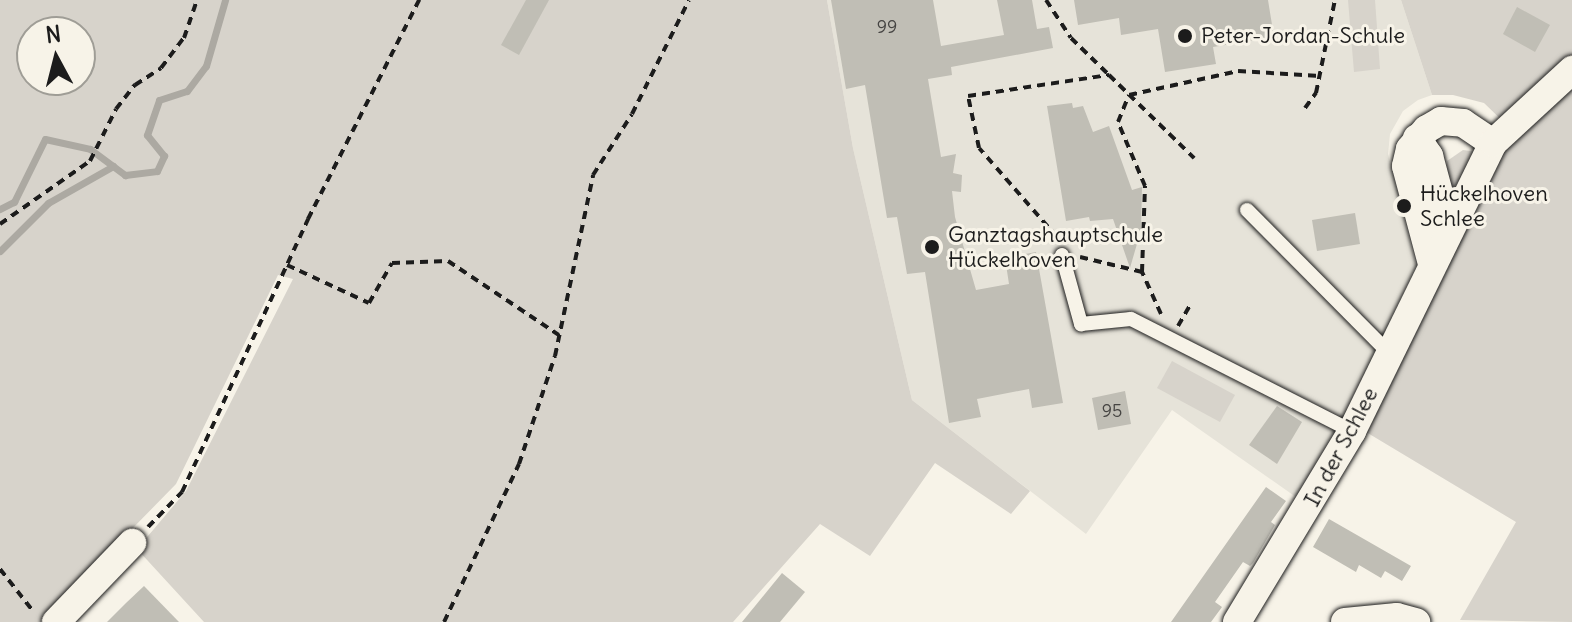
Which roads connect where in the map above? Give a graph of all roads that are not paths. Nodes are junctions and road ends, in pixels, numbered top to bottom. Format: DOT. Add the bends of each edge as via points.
graph roads {
  1 [pos="1572,70"];
  2 [pos="1417,138"];
  3 [pos="1493,143"];
  4 [pos="1247,210"];
  5 [pos="1449,230"];
  6 [pos="1062,255"];
  7 [pos="1432,264"];
  8 [pos="1390,354"];
  9 [pos="1352,431"];
  10 [pos="132,543"];
  11 [pos="47,620"];
  12 [pos="1237,622"];
  13 [pos="1346,622"];
  14 [pos="1416,622"];
  1 -- 3 [label="street"];
  2 -- 3 [label="street" via="1441,121 1463,123"];
  2 -- 5 [label="street" via="1429,156"];
  2 -- 7 [label="street" via="1406,166"];
  3 -- 5 [label="street, In der Schlee"];
  4 -- 8 [label="lane"];
  5 -- 7 [label="street, In der Schlee"];
  6 -- 9 [label="lane" via="1081,324 1131,319"];
  7 -- 8 [label="street, In der Schlee"];
  8 -- 9 [label="street, In der Schlee"];
  9 -- 12 [label="street, In der Schlee"];
  10 -- 11 [label="street"];
  13 -- 14 [label="street" via="1397,617"];
}
